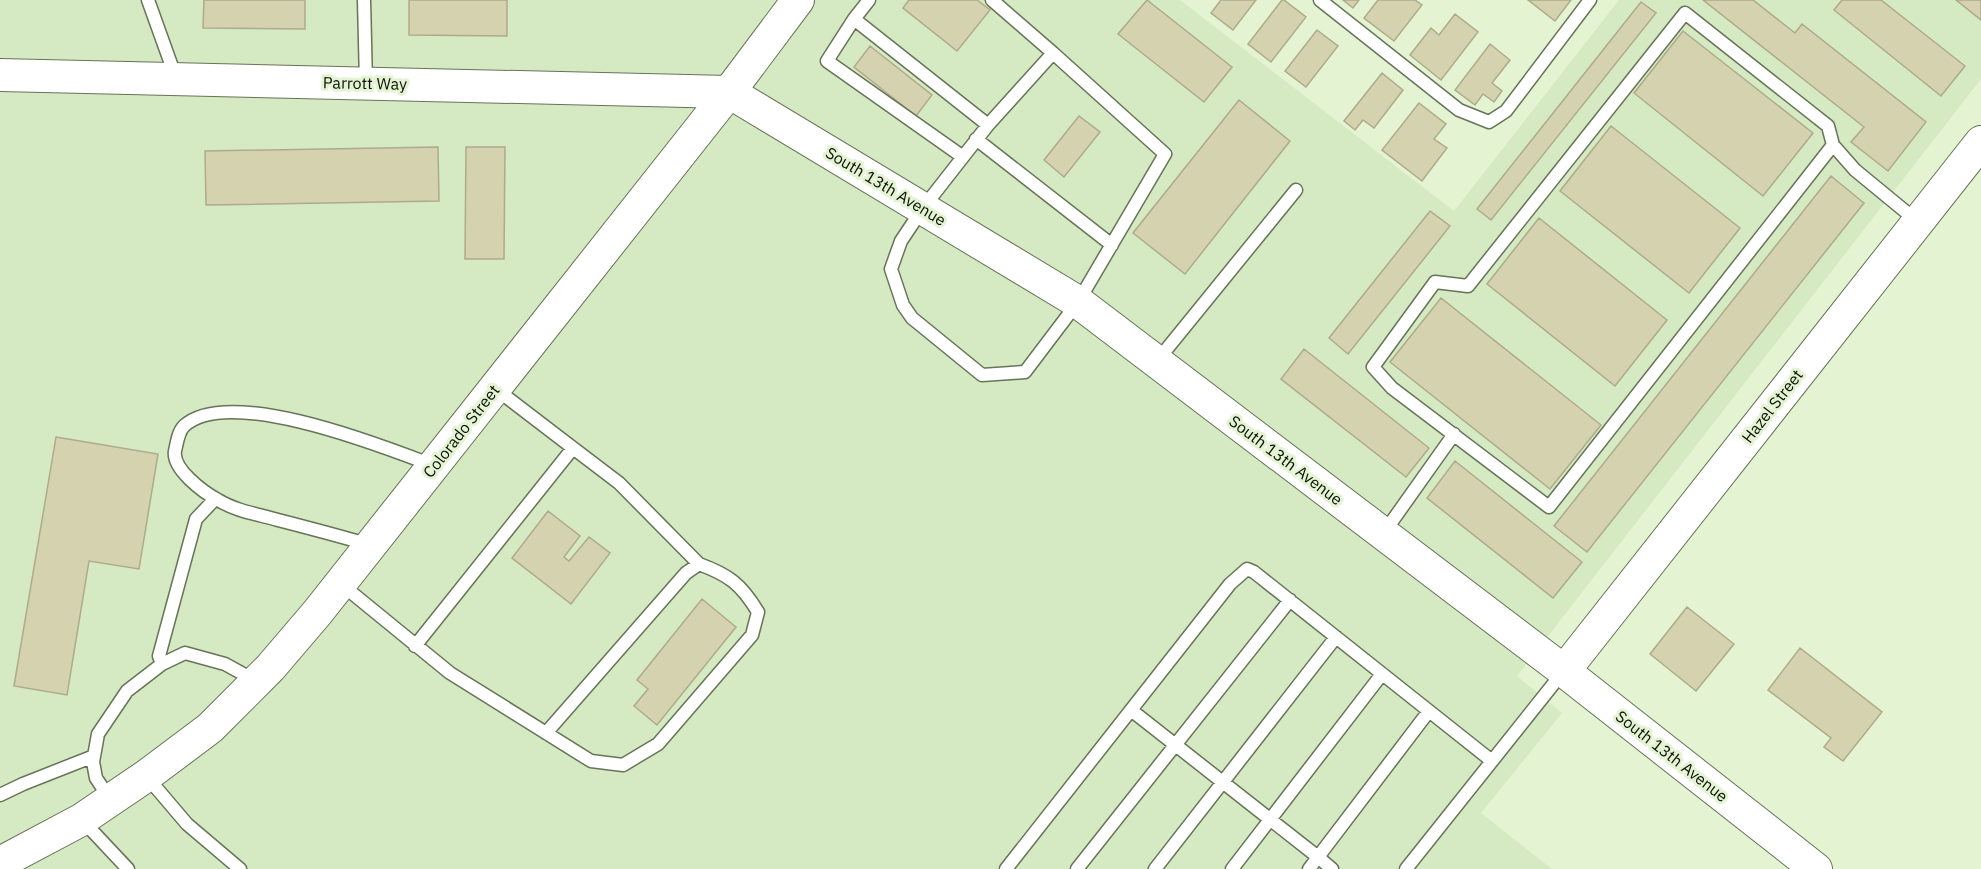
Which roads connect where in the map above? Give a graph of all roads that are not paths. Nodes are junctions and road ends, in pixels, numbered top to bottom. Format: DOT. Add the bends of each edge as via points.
graph roads {
  1 [pos="148,0"];
  2 [pos="364,0"];
  3 [pos="798,0"];
  4 [pos="869,0"];
  5 [pos="992,0"];
  6 [pos="1320,0"];
  7 [pos="1590,0"];
  8 [pos="854,19"];
  9 [pos="1053,53"];
  10 [pos="0,75"];
  11 [pos="176,79"];
  12 [pos="366,83"];
  13 [pos="729,92"];
  14 [pos="988,124"];
  15 [pos="976,140"];
  16 [pos="1981,141"];
  17 [pos="1833,145"];
  18 [pos="963,157"];
  19 [pos="1296,190"];
  20 [pos="923,208"];
  21 [pos="1918,222"];
  22 [pos="1112,245"];
  23 [pos="1078,302"];
  24 [pos="1157,362"];
  25 [pos="495,388"];
  26 [pos="1454,435"];
  27 [pos="573,448"];
  28 [pos="433,466"];
  29 [pos="215,499"];
  30 [pos="1383,534"];
  31 [pos="370,545"];
  32 [pos="699,564"];
  33 [pos="340,583"];
  34 [pos="1290,600"];
  35 [pos="1336,637"];
  36 [pos="415,646"];
  37 [pos="162,664"];
  38 [pos="1564,671"];
  39 [pos="1382,674"];
  40 [pos="257,681"];
  41 [pos="1131,710"];
  42 [pos="1429,711"];
  43 [pos="546,733"];
  44 [pos="1175,744"];
  45 [pos="94,756"];
  46 [pos="1492,761"];
  47 [pos="146,776"];
  48 [pos="1223,782"];
  49 [pos="0,795"];
  50 [pos="111,800"];
  51 [pos="1270,819"];
  52 [pos="81,820"];
  53 [pos="1318,857"];
  54 [pos="0,863"];
  55 [pos="128,869"];
  56 [pos="240,869"];
  57 [pos="1006,869"];
  58 [pos="1077,869"];
  59 [pos="1155,869"];
  60 [pos="1232,869"];
  61 [pos="1309,869"];
  62 [pos="1332,869"];
  63 [pos="1406,869"];
  64 [pos="1816,869"];
  1 -- 11 [label="lane"];
  2 -- 12 [label="lane"];
  3 -- 13 [label="main road, Colorado Street"];
  4 -- 8 [label="lane"];
  5 -- 9 [label="lane"];
  6 -- 7 [label="lane" via="1459,110 1488,122 1506,111"];
  8 -- 14 [label="lane"];
  8 -- 18 [label="lane" via="827,61"];
  9 -- 14 [label="lane"];
  9 -- 22 [label="lane" via="1165,154"];
  10 -- 11 [label="main road, Parrott Way"];
  11 -- 12 [label="main road, Parrott Way"];
  12 -- 13 [label="main road, Parrott Way"];
  13 -- 20 [label="main road, South 13th Avenue"];
  13 -- 25 [label="main road, Colorado Street"];
  14 -- 15 [label="lane"];
  15 -- 18 [label="lane"];
  15 -- 22 [label="lane"];
  16 -- 21 [label="main road, Hazel Street"];
  17 -- 21 [label="lane" via="1855,170"];
  17 -- 26 [label="lane" via="1550,507"];
  17 -- 26 [label="lane" via="1828,126 1685,13 1468,286 1435,282 1373,367 1392,388"];
  18 -- 20 [label="lane"];
  19 -- 24 [label="lane"];
  20 -- 23 [label="main road, South 13th Avenue"];
  20 -- 23 [label="lane" via="902,241 891,269 903,305 912,318 982,375 1025,372"];
  21 -- 38 [label="main road, Hazel Street"];
  22 -- 23 [label="lane"];
  23 -- 24 [label="main road, South 13th Avenue"];
  24 -- 30 [label="main road, South 13th Avenue"];
  25 -- 27 [label="lane"];
  25 -- 28 [label="main road, Colorado Street"];
  26 -- 30 [label="lane"];
  27 -- 32 [label="lane" via="619,483"];
  27 -- 36 [label="lane"];
  28 -- 29 [label="lane" via="378,444 306,423 255,413 216,412 183,427 175,456 180,469"];
  28 -- 31 [label="main road, Colorado Street"];
  29 -- 31 [label="lane" via="233,509"];
  29 -- 37 [label="lane" via="196,519 159,656"];
  30 -- 38 [label="main road, South 13th Avenue"];
  31 -- 33 [label="main road, Colorado Street"];
  32 -- 43 [label="lane" via="686,573"];
  32 -- 43 [label="lane" via="722,572 746,592 758,612 752,635 658,744 623,765 591,761"];
  33 -- 36 [label="lane"];
  33 -- 40 [label="main road, Colorado Street"];
  34 -- 35 [label="lane"];
  34 -- 41 [label="lane" via="1246,570 1230,584"];
  34 -- 44 [label="lane"];
  35 -- 39 [label="lane"];
  35 -- 48 [label="lane"];
  36 -- 43 [label="lane" via="450,673"];
  37 -- 40 [label="lane" via="185,653 225,664"];
  37 -- 45 [label="lane" via="127,691 98,734"];
  38 -- 46 [label="lane"];
  38 -- 64 [label="main road, South 13th Avenue"];
  39 -- 42 [label="lane"];
  39 -- 51 [label="lane"];
  40 -- 47 [label="main road, Colorado Street" via="210,728"];
  41 -- 44 [label="lane"];
  41 -- 57 [label="lane"];
  42 -- 46 [label="lane"];
  42 -- 53 [label="lane"];
  44 -- 48 [label="lane"];
  44 -- 58 [label="lane"];
  45 -- 49 [label="lane"];
  45 -- 50 [label="lane" via="96,778"];
  46 -- 63 [label="lane"];
  47 -- 50 [label="main road, Colorado Street"];
  47 -- 56 [label="lane" via="187,824"];
  48 -- 51 [label="lane"];
  48 -- 59 [label="lane"];
  50 -- 52 [label="main road, Colorado Street"];
  51 -- 53 [label="lane"];
  51 -- 60 [label="lane"];
  52 -- 54 [label="main road, Colorado Street"];
  52 -- 55 [label="lane"];
  53 -- 61 [label="lane"];
  53 -- 62 [label="lane"];
}
